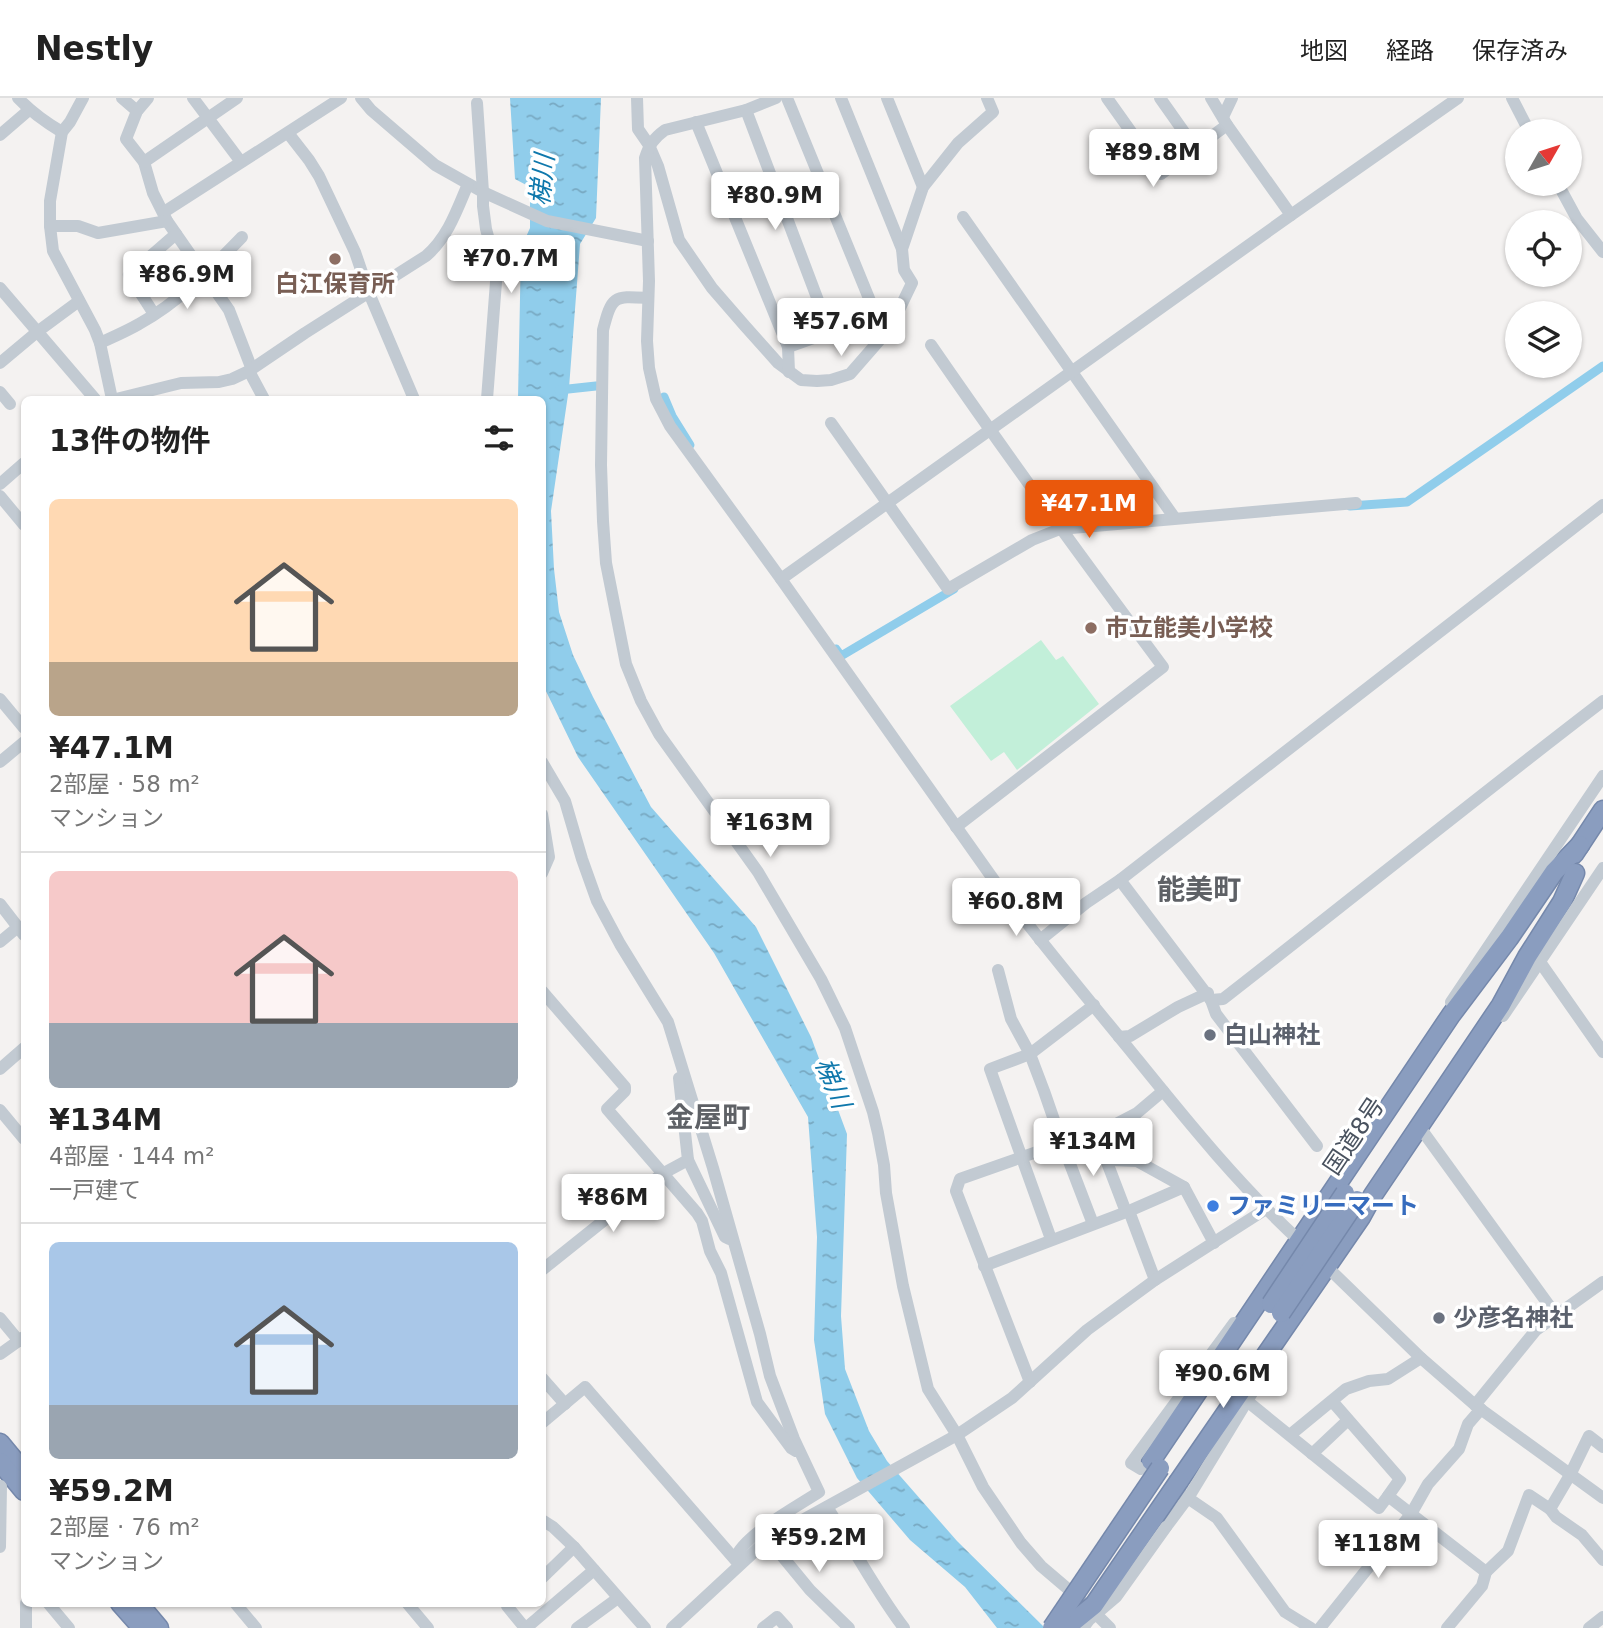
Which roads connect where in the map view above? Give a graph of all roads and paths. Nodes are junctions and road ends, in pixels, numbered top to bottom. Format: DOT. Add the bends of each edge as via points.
graph roads {
  1 [pos="18,98"];
  2 [pos="83,98"];
  3 [pos="122,98"];
  4 [pos="148,98"];
  5 [pos="193,98"];
  6 [pos="237,98"];
  7 [pos="341,98"];
  8 [pos="361,98"];
  9 [pos="637,98"];
  10 [pos="776,98"];
  11 [pos="788,98"];
  12 [pos="841,98"];
  13 [pos="887,98"];
  14 [pos="987,98"];
  15 [pos="1107,98"];
  16 [pos="1160,98"];
  17 [pos="1211,98"];
  18 [pos="1232,98"];
  19 [pos="1458,98"];
  20 [pos="1512,98"];
  21 [pos="477,103"];
  22 [pos="29,110"];
  23 [pos="746,110"];
  24 [pos="137,111"];
  25 [pos="208,119"];
  26 [pos="1523,119"];
  27 [pos="696,121"];
  28 [pos="1225,121"];
  29 [pos="62,131"];
  30 [pos="288,132"];
  31 [pos="0,135"];
  32 [pos="649,145"];
  33 [pos="1196,149"];
  34 [pos="144,162"];
  35 [pos="241,162"];
  36 [pos="467,184"];
  37 [pos="923,187"];
  38 [pos="488,193"];
  39 [pos="1565,196"];
  40 [pos="1291,215"];
  41 [pos="166,217"];
  42 [pos="963,217"];
  43 [pos="50,226"];
  44 [pos="176,234"];
  45 [pos="242,237"];
  46 [pos="648,241"];
  47 [pos="902,249"];
  48 [pos="1603,251"];
  49 [pos="204,275"];
  50 [pos="0,288"];
  51 [pos="369,293"];
  52 [pos="648,298"];
  53 [pos="79,301"];
  54 [pos="154,314"];
  55 [pos="37,332"];
  56 [pos="884,335"];
  57 [pos="100,343"];
  58 [pos="931,345"];
  59 [pos="788,347"];
  60 [pos="0,363"];
  61 [pos="249,371"];
  62 [pos="1073,371"];
  63 [pos="789,372"];
  64 [pos="0,392"];
  65 [pos="92,396"];
  66 [pos="113,396"];
  67 [pos="127,396"];
  68 [pos="262,396"];
  69 [pos="413,396"];
  70 [pos="487,396"];
  71 [pos="10,404"];
  72 [pos="831,423"];
  73 [pos="990,431"];
  74 [pos="21,466"];
  75 [pos="0,484"];
  76 [pos="0,496"];
  77 [pos="888,503"];
  78 [pos="1356,503"];
  79 [pos="1603,505"];
  80 [pos="1174,517"];
  81 [pos="21,521"];
  82 [pos="1060,529"];
  83 [pos="781,579"];
  84 [pos="0,699"];
  85 [pos="1603,701"];
  86 [pos="21,724"];
  87 [pos="21,744"];
  88 [pos="0,762"];
  89 [pos="546,769"];
  90 [pos="1603,776"];
  91 [pos="1603,810"];
  92 [pos="956,827"];
  93 [pos="1603,832"];
  94 [pos="1603,868"];
  95 [pos="1120,880"];
  96 [pos="0,904"];
  97 [pos="1535,922"];
  98 [pos="20,925"];
  99 [pos="1040,940"];
  100 [pos="0,942"];
  101 [pos="1523,951"];
  102 [pos="998,970"];
  103 [pos="546,996"];
  104 [pos="1210,996"];
  105 [pos="1094,1005"];
  106 [pos="1119,1037"];
  107 [pos="21,1051"];
  108 [pos="1603,1052"];
  109 [pos="1030,1054"];
  110 [pos="0,1069"];
  111 [pos="682,1070"];
  112 [pos="1163,1091"];
  113 [pos="0,1110"];
  114 [pos="1424,1133"];
  115 [pos="21,1135"];
  116 [pos="1062,1143"];
  117 [pos="1317,1146"];
  118 [pos="1022,1157"];
  119 [pos="1105,1157"];
  120 [pos="688,1160"];
  121 [pos="662,1174"];
  122 [pos="1184,1187"];
  123 [pos="1356,1200"];
  124 [pos="1325,1203"];
  125 [pos="1266,1209"];
  126 [pos="1127,1211"];
  127 [pos="1093,1224"];
  128 [pos="733,1240"];
  129 [pos="1051,1240"];
  130 [pos="1300,1241"];
  131 [pos="1214,1242"];
  132 [pos="984,1265"];
  133 [pos="1327,1266"];
  134 [pos="546,1267"];
  135 [pos="1155,1280"];
  136 [pos="1603,1282"];
  137 [pos="1272,1303"];
  138 [pos="1301,1304"];
  139 [pos="1556,1315"];
  140 [pos="0,1318"];
  141 [pos="21,1338"];
  142 [pos="21,1340"];
  143 [pos="0,1354"];
  144 [pos="1421,1359"];
  145 [pos="1030,1382"];
  146 [pos="546,1383"];
  147 [pos="1248,1401"];
  148 [pos="1332,1401"];
  149 [pos="565,1404"];
  150 [pos="1478,1407"];
  151 [pos="546,1420"];
  152 [pos="1348,1420"];
  153 [pos="1290,1435"];
  154 [pos="954,1437"];
  155 [pos="0,1443"];
  156 [pos="1603,1447"];
  157 [pos="800,1453"];
  158 [pos="1312,1454"];
  159 [pos="0,1462"];
  160 [pos="21,1468"];
  161 [pos="1570,1475"];
  162 [pos="1167,1478"];
  163 [pos="1,1486"];
  164 [pos="21,1487"];
  165 [pos="1388,1496"];
  166 [pos="1603,1498"];
  167 [pos="830,1505"];
  168 [pos="1550,1509"];
  169 [pos="1411,1514"];
  170 [pos="546,1523"];
  171 [pos="768,1539"];
  172 [pos="0,1547"];
  173 [pos="575,1547"];
  174 [pos="1603,1560"];
  175 [pos="738,1562"];
  176 [pos="594,1570"];
  177 [pos="1486,1572"];
  178 [pos="546,1574"];
  179 [pos="618,1598"];
  180 [pos="26,1607"];
  181 [pos="51,1607"];
  182 [pos="124,1607"];
  183 [pos="141,1607"];
  184 [pos="238,1607"];
  185 [pos="410,1607"];
  186 [pos="508,1607"];
  187 [pos="1603,1617"];
  188 [pos="678,1626"];
  189 [pos="1065,1627"];
  190 [pos="26,1628"];
  191 [pos="69,1628"];
  192 [pos="142,1628"];
  193 [pos="159,1628"];
  194 [pos="256,1628"];
  195 [pos="428,1628"];
  196 [pos="525,1628"];
  197 [pos="576,1628"];
  198 [pos="645,1628"];
  199 [pos="763,1628"];
  200 [pos="787,1628"];
  201 [pos="849,1628"];
  202 [pos="904,1628"];
  203 [pos="1110,1628"];
  204 [pos="1311,1628"];
  205 [pos="1320,1628"];
  206 [pos="1447,1628"];
  207 [pos="1589,1628"];
  1 -- 22 [label="street"];
  2 -- 29 [label="street"];
  3 -- 24 [label="street"];
  4 -- 24 [label="street"];
  5 -- 25 [label="street"];
  6 -- 25 [label="street"];
  7 -- 30 [label="street"];
  8 -- 36 [label="street" via="435,165"];
  9 -- 32 [label="street" via="638,129"];
  10 -- 23 [label="street"];
  11 -- 56 [label="street"];
  12 -- 47 [label="street"];
  13 -- 37 [label="street"];
  14 -- 37 [label="street" via="993,112 958,143"];
  15 -- 33 [label="street" via="1161,174"];
  16 -- 33 [label="street"];
  17 -- 28 [label="street"];
  18 -- 28 [label="street"];
  19 -- 40 [label="street"];
  20 -- 26 [label="street"];
  21 -- 38 [label="street"];
  22 -- 29 [label="street"];
  22 -- 31 [label="street"];
  23 -- 27 [label="street"];
  23 -- 59 [label="street" via="830,331"];
  24 -- 34 [label="street" via="126,139"];
  25 -- 34 [label="street"];
  25 -- 35 [label="street"];
  27 -- 32 [label="street" via="664,130"];
  27 -- 59 [label="street"];
  28 -- 33 [label="street"];
  28 -- 40 [label="street"];
  29 -- 43 [label="street"];
  30 -- 35 [label="street"];
  30 -- 51 [label="street" via="320,176"];
  32 -- 46 [label="street" via="645,158"];
  32 -- 63 [label="street" via="679,240 712,288"];
  34 -- 41 [label="street"];
  35 -- 41 [label="street"];
  36 -- 38 [label="street"];
  36 -- 51 [label="street" via="436,247"];
  37 -- 47 [label="street"];
  38 -- 46 [label="street" via="547,220"];
  38 -- 70 [label="street" via="483,206 497,268"];
  39 -- 48 [label="street"];
  40 -- 62 [label="street"];
  41 -- 43 [label="street" via="98,233 78,226"];
  41 -- 44 [label="street"];
  42 -- 62 [label="street"];
  43 -- 53 [label="street" via="53,251"];
  44 -- 49 [label="street"];
  44 -- 54 [label="street" via="129,275"];
  45 -- 49 [label="street"];
  46 -- 52 [label="street"];
  47 -- 56 [label="street" via="904,270 912,283"];
  49 -- 54 [label="street"];
  49 -- 61 [label="street" via="229,310"];
  50 -- 55 [label="street"];
  51 -- 61 [label="street"];
  51 -- 69 [label="street"];
  52 -- 83 [label="street" via="649,368 656,399 670,426"];
  52 -- 154 [label="street" via="622,296 608,311 603,330 603,522 608,575 626,664 659,734 758,872 845,1028 878,1133 903,1286 928,1389"];
  53 -- 55 [label="street"];
  53 -- 57 [label="street"];
  54 -- 57 [label="street"];
  55 -- 60 [label="street"];
  55 -- 65 [label="street"];
  56 -- 63 [label="street" via="849,374 817,381 801,380"];
  57 -- 66 [label="street"];
  58 -- 73 [label="street"];
  59 -- 63 [label="street"];
  61 -- 67 [label="street" via="219,382 181,383"];
  61 -- 68 [label="street"];
  62 -- 73 [label="street"];
  62 -- 80 [label="street"];
  64 -- 71 [label="street"];
  72 -- 77 [label="street"];
  73 -- 77 [label="street"];
  73 -- 82 [label="street"];
  74 -- 75 [label="street"];
  76 -- 81 [label="street"];
  77 -- 82 [label="street" via="948,589 1032,540"];
  77 -- 83 [label="street"];
  78 -- 80 [label="street"];
  79 -- 95 [label="street"];
  80 -- 82 [label="street"];
  82 -- 92 [label="street" via="1163,667"];
  83 -- 92 [label="street"];
  84 -- 86 [label="street"];
  85 -- 104 [label="street" via="1223,999"];
  87 -- 88 [label="street"];
  89 -- 111 [label="street" via="565,801 597,901 668,1022"];
  90 -- 124 [label="street" via="1341,1164"];
  91 -- 97 [label="highway" via="1580,845 1554,872"];
  92 -- 99 [label="street"];
  93 -- 97 [label="highway, 国道8号"];
  94 -- 101 [label="street"];
  95 -- 99 [label="street"];
  95 -- 104 [label="street"];
  96 -- 98 [label="street"];
  97 -- 101 [label="highway, 国道8号"];
  98 -- 100 [label="street"];
  99 -- 105 [label="street"];
  101 -- 108 [label="street"];
  101 -- 114 [label="street"];
  101 -- 123 [label="highway, 国道8号"];
  101 -- 124 [label="highway" via="1451,1015"];
  102 -- 109 [label="street" via="1011,1019"];
  103 -- 121 [label="street" via="625,1087 607,1109"];
  104 -- 106 [label="street" via="1178,1007 1130,1036"];
  104 -- 117 [label="street" via="1216,1014"];
  105 -- 106 [label="street"];
  105 -- 109 [label="street"];
  106 -- 112 [label="street"];
  107 -- 110 [label="street"];
  109 -- 116 [label="street"];
  109 -- 118 [label="street" via="989,1069"];
  111 -- 120 [label="street" via="678,1078"];
  111 -- 128 [label="street"];
  112 -- 116 [label="street" via="1116,1124"];
  112 -- 125 [label="street"];
  113 -- 115 [label="street"];
  114 -- 123 [label="street" via="1375,1206"];
  114 -- 139 [label="street"];
  116 -- 118 [label="street"];
  116 -- 119 [label="street"];
  116 -- 127 [label="street"];
  118 -- 129 [label="street"];
  118 -- 132 [label="street" via="960,1179 956,1191"];
  119 -- 122 [label="street" via="1137,1161"];
  119 -- 126 [label="street"];
  120 -- 121 [label="street"];
  120 -- 128 [label="street" via="724,1237"];
  121 -- 134 [label="street"];
  121 -- 157 [label="street" via="702,1221 757,1402 791,1448"];
  122 -- 126 [label="street"];
  122 -- 131 [label="street"];
  123 -- 133 [label="highway"];
  123 -- 137 [label="highway, 国道8号, bridge"];
  124 -- 130 [label="highway"];
  125 -- 130 [label="street"];
  125 -- 131 [label="street"];
  126 -- 127 [label="street"];
  126 -- 135 [label="street"];
  127 -- 129 [label="street"];
  128 -- 157 [label="street" via="770,1376"];
  129 -- 132 [label="street"];
  130 -- 133 [label="street"];
  130 -- 137 [label="highway"];
  131 -- 135 [label="street"];
  132 -- 145 [label="street"];
  133 -- 138 [label="highway"];
  133 -- 144 [label="street"];
  135 -- 145 [label="street" via="1087,1330"];
  136 -- 139 [label="street"];
  137 -- 162 [label="highway, 国道8号"];
  137 -- 162 [label="highway"];
  138 -- 147 [label="street"];
  138 -- 162 [label="highway"];
  139 -- 150 [label="street" via="1536,1330"];
  140 -- 141 [label="street"];
  142 -- 143 [label="street"];
  144 -- 148 [label="street" via="1388,1379 1346,1389"];
  144 -- 150 [label="street"];
  145 -- 154 [label="street"];
  146 -- 149 [label="street"];
  147 -- 153 [label="street"];
  147 -- 162 [label="street"];
  148 -- 152 [label="street"];
  148 -- 153 [label="street"];
  149 -- 151 [label="street"];
  149 -- 175 [label="street" via="585,1387"];
  150 -- 161 [label="street"];
  150 -- 169 [label="street" via="1459,1449 1428,1484"];
  152 -- 158 [label="street"];
  152 -- 165 [label="street" via="1400,1479"];
  153 -- 158 [label="street"];
  154 -- 167 [label="street"];
  154 -- 203 [label="street" via="1021,1543"];
  155 -- 160 [label="highway"];
  156 -- 161 [label="street" via="1589,1436"];
  157 -- 175 [label="street" via="820,1492 751,1537 737,1551"];
  158 -- 165 [label="street" via="1379,1508"];
  159 -- 164 [label="highway"];
  161 -- 166 [label="street"];
  161 -- 168 [label="street"];
  162 -- 189 [label="highway, 国道8号, bridge"];
  162 -- 189 [label="highway, bridge" via="1094,1552"];
  162 -- 189 [label="street, bridge" via="1166,1527 1116,1597 1089,1620"];
  162 -- 204 [label="street" via="1217,1518 1285,1612"];
  163 -- 172 [label="street"];
  165 -- 169 [label="street"];
  167 -- 171 [label="street"];
  167 -- 202 [label="street" via="885,1604"];
  168 -- 174 [label="street"];
  168 -- 177 [label="street" via="1530,1495 1508,1551"];
  169 -- 177 [label="street"];
  169 -- 205 [label="street"];
  170 -- 173 [label="street"];
  171 -- 175 [label="street"];
  171 -- 201 [label="street"];
  173 -- 176 [label="street"];
  173 -- 178 [label="street"];
  175 -- 188 [label="street"];
  176 -- 179 [label="street"];
  176 -- 196 [label="street"];
  177 -- 206 [label="street" via="1482,1586"];
  179 -- 197 [label="street"];
  179 -- 198 [label="street"];
  180 -- 190 [label="street"];
  181 -- 191 [label="street"];
  182 -- 192 [label="highway"];
  183 -- 193 [label="highway"];
  184 -- 194 [label="street"];
  185 -- 195 [label="street"];
  186 -- 196 [label="street"];
  187 -- 207 [label="street"];
  199 -- 200 [label="street" via="777,1617"];
}
